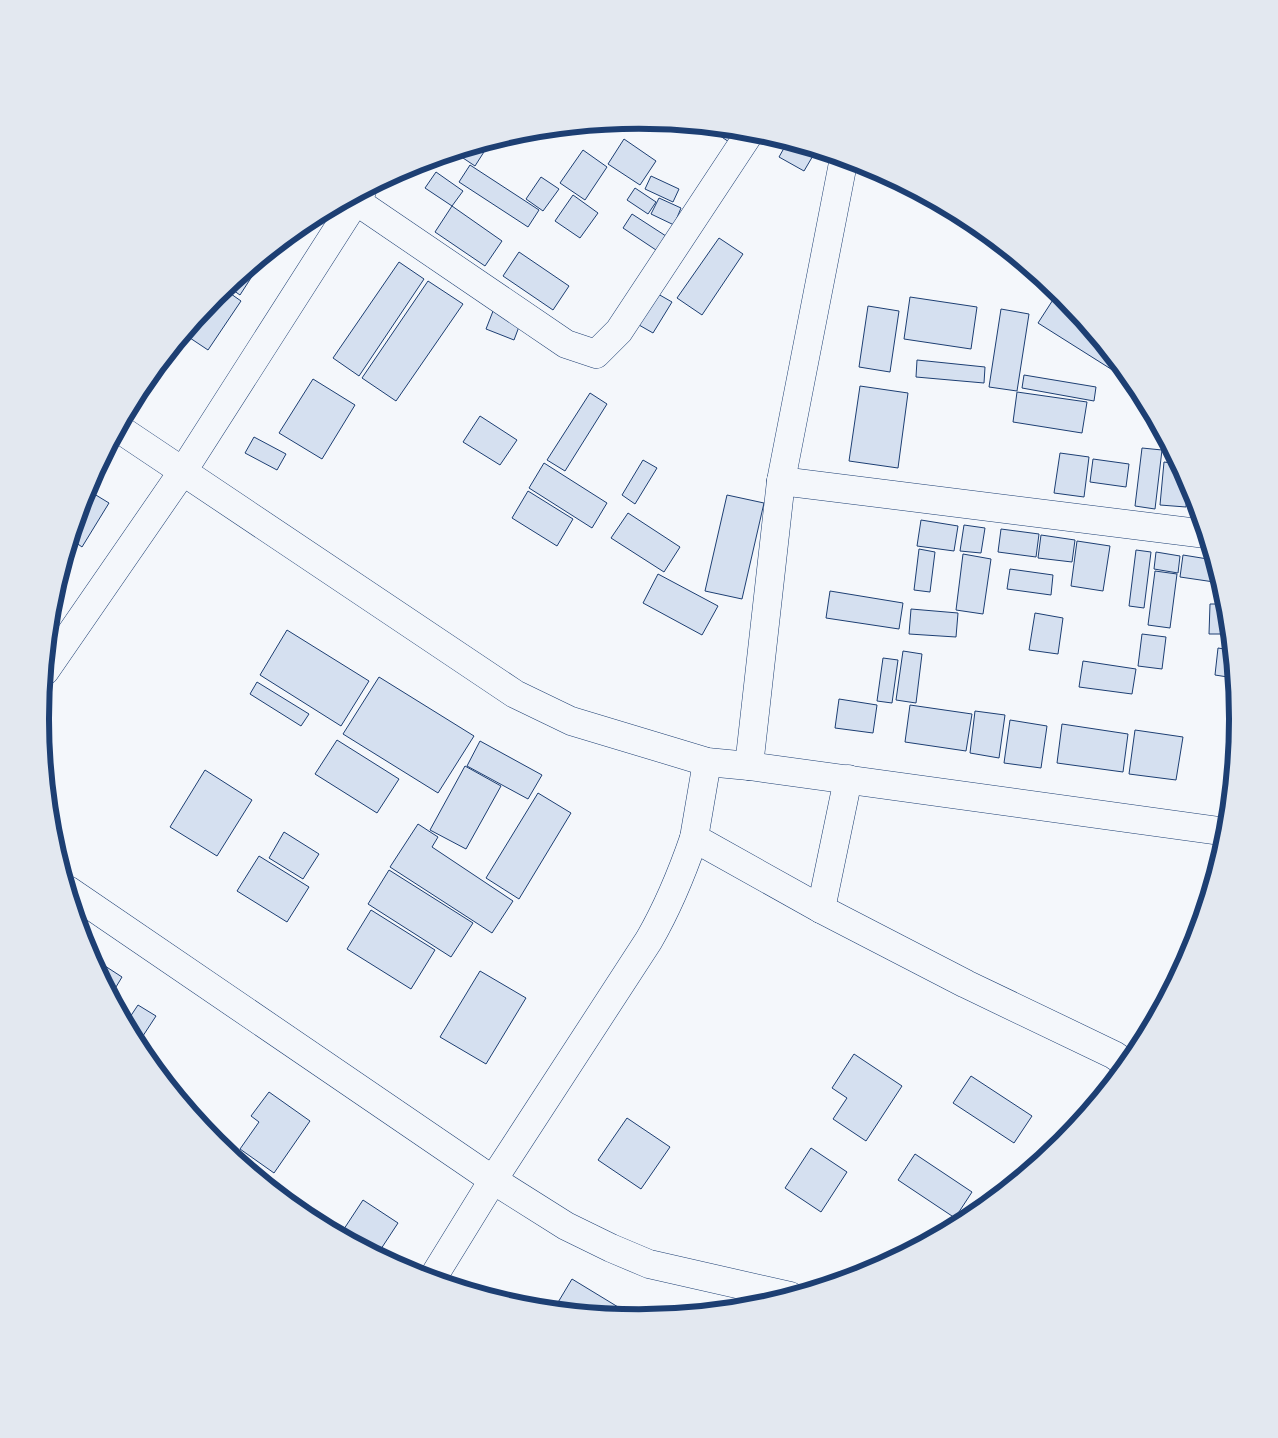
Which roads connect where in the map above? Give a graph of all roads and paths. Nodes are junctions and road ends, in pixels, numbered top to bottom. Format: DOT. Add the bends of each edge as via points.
graph roads {
  1 [pos="746,139"];
  2 [pos="843,165"];
  3 [pos="361,199"];
  4 [pos="351,204"];
  5 [pos="124,432"];
  6 [pos="183,471"];
  7 [pos="781,481"];
  8 [pos="1199,533"];
  9 [pos="52,661"];
  10 [pos="707,762"];
  11 [pos="749,766"];
  12 [pos="848,779"];
  13 [pos="1219,831"];
  14 [pos="694,838"];
  15 [pos="76,895"];
  16 [pos="821,909"];
  17 [pos="1121,1060"];
  18 [pos="493,1180"];
  19 [pos="436,1273"];
  20 [pos="776,1293"];
  1 -- 3 [label="street" via="618,331 596,354 566,344"];
  2 -- 7 [label="street"];
  4 -- 6 [label="street"];
  5 -- 6 [label="street"];
  6 -- 9 [label="street"];
  6 -- 10 [label="street" via="515,694 571,721"];
  7 -- 8 [label="street"];
  7 -- 11 [label="street"];
  10 -- 11 [label="street"];
  10 -- 14 [label="street"];
  11 -- 12 [label="street"];
  12 -- 13 [label="street"];
  12 -- 16 [label="street"];
  14 -- 16 [label="street"];
  14 -- 18 [label="street" via="679,881 649,940"];
  15 -- 18 [label="street"];
  16 -- 17 [label="street"];
  18 -- 19 [label="street"];
  18 -- 20 [label="street" via="566,1226 649,1264"];
}
